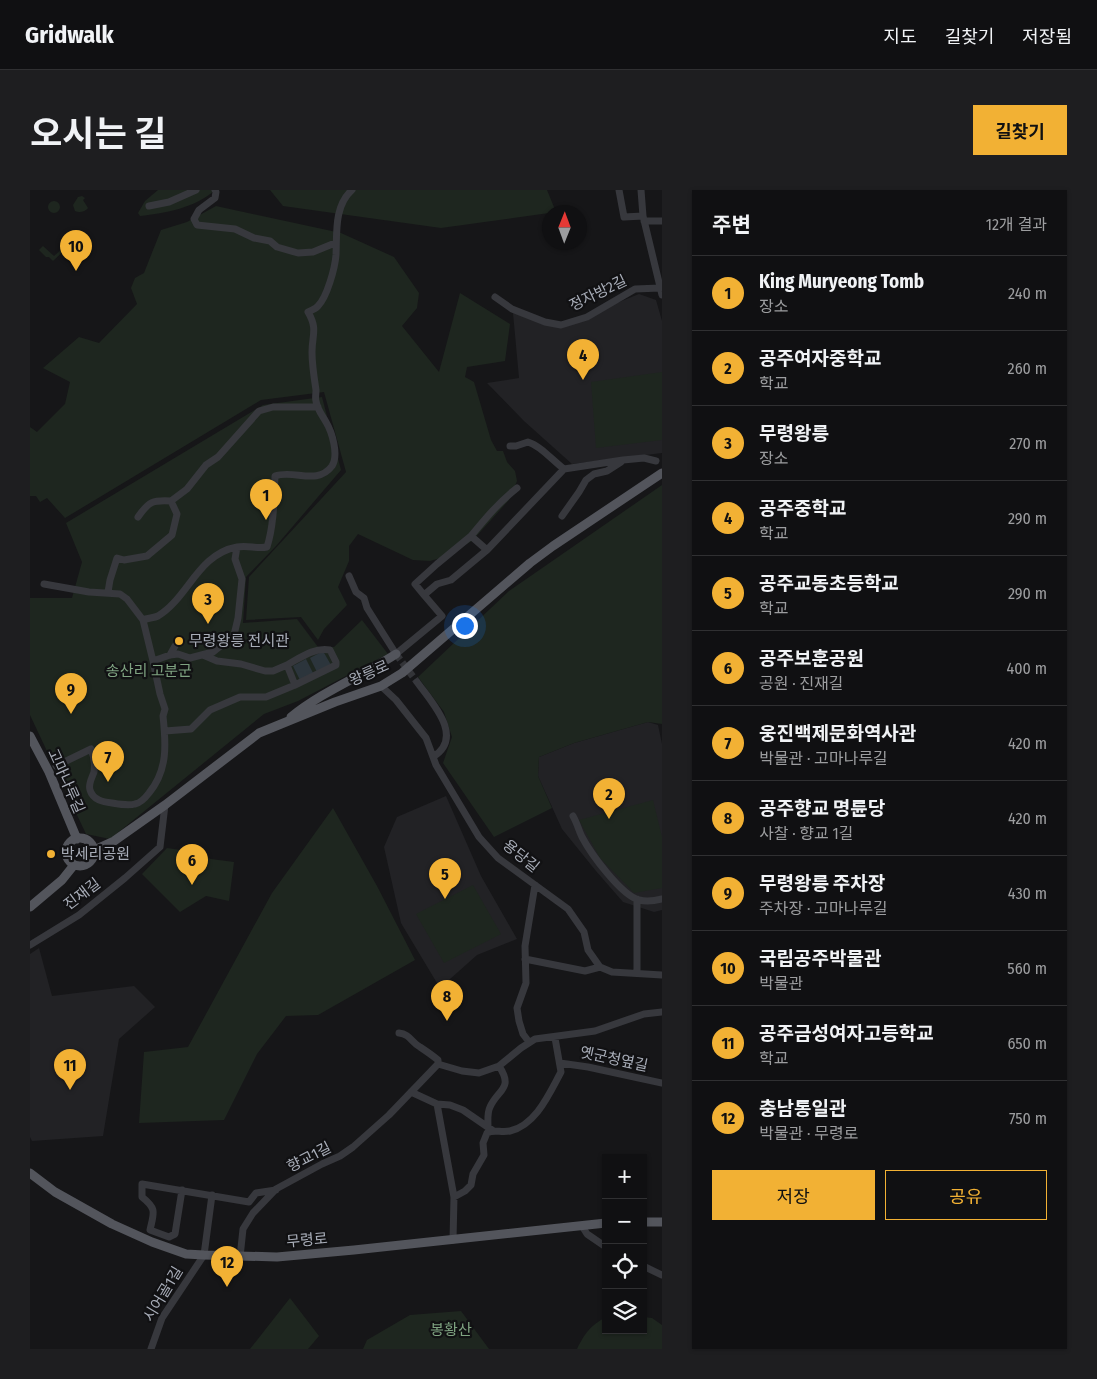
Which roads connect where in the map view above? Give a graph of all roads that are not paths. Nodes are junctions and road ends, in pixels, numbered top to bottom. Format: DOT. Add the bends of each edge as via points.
graph roads {
  1 [pos="196,190"];
  2 [pos="215,190"];
  3 [pos="352,190"];
  4 [pos="619,190"];
  5 [pos="641,190"];
  6 [pos="149,206"];
  7 [pos="643,219"];
  8 [pos="662,221"];
  9 [pos="335,243"];
  10 [pos="661,291"];
  11 [pos="495,297"];
  12 [pos="318,407"];
  13 [pos="510,446"];
  14 [pos="623,460"];
  15 [pos="656,461"];
  16 [pos="564,470"];
  17 [pos="662,473"];
  18 [pos="517,488"];
  19 [pos="172,501"];
  20 [pos="562,516"];
  21 [pos="138,517"];
  22 [pos="471,536"];
  23 [pos="237,547"];
  24 [pos="487,550"];
  25 [pos="349,576"];
  26 [pos="44,584"];
  27 [pos="108,592"];
  28 [pos="424,595"];
  29 [pos="143,620"];
  30 [pos="174,646"];
  31 [pos="396,654"];
  32 [pos="170,655"];
  33 [pos="202,655"];
  34 [pos="153,661"];
  35 [pos="287,666"];
  36 [pos="417,682"];
  37 [pos="295,685"];
  38 [pos="381,686"];
  39 [pos="285,723"];
  40 [pos="165,731"];
  41 [pos="30,736"];
  42 [pos="433,757"];
  43 [pos="56,766"];
  44 [pos="165,805"];
  45 [pos="573,816"];
  46 [pos="77,839"];
  47 [pos="94,850"];
  48 [pos="74,865"];
  49 [pos="535,885"];
  50 [pos="637,899"];
  51 [pos="659,900"];
  52 [pos="30,908"];
  53 [pos="30,945"];
  54 [pos="525,958"];
  55 [pos="600,967"];
  56 [pos="637,973"];
  57 [pos="662,975"];
  58 [pos="662,1012"];
  59 [pos="399,1033"];
  60 [pos="555,1038"];
  61 [pos="529,1042"];
  62 [pos="560,1063"];
  63 [pos="438,1064"];
  64 [pos="500,1066"];
  65 [pos="662,1084"];
  66 [pos="411,1092"];
  67 [pos="437,1104"];
  68 [pos="490,1128"];
  69 [pos="30,1173"];
  70 [pos="182,1190"];
  71 [pos="276,1190"];
  72 [pos="212,1196"];
  73 [pos="454,1197"];
  74 [pos="647,1222"];
  75 [pos="662,1222"];
  76 [pos="602,1224"];
  77 [pos="582,1226"];
  78 [pos="453,1240"];
  79 [pos="602,1244"];
  80 [pos="204,1255"];
  81 [pos="240,1256"];
  82 [pos="647,1268"];
  83 [pos="662,1276"];
  84 [pos="151,1349"];
  1 -- 6 [label="street" via="169,202"];
  2 -- 9 [label="street" via="215,198 196,214 197,225 235,229 298,253 313,252"];
  3 -- 9 [label="street" via="344,197"];
  4 -- 7 [label="street" via="624,217"];
  5 -- 7 [label="street"];
  7 -- 8 [label="street"];
  7 -- 10 [label="street"];
  9 -- 12 [label="street" via="336,256 327,293 318,307 308,312 315,334 312,361"];
  10 -- 11 [label="street, 정자방2길" via="636,289 587,317 561,324 512,309"];
  12 -- 19 [label="street" via="273,407 260,411"];
  12 -- 23 [label="street" via="333,442 335,458 332,466 321,475 275,476 267,547"];
  13 -- 16 [label="street" via="533,444"];
  14 -- 15 [label="street" via="644,458"];
  14 -- 16 [label="street"];
  14 -- 20 [label="street" via="586,480"];
  16 -- 24 [label="street"];
  17 -- 38 [label="main road, 왕릉로" via="553,546 402,674"];
  18 -- 22 [label="street"];
  19 -- 21 [label="street" via="157,500 147,504"];
  19 -- 27 [label="street" via="177,514 172,535 147,556 117,558"];
  22 -- 24 [label="street"];
  22 -- 28 [label="street" via="415,584"];
  23 -- 29 [label="street" via="229,548 203,566 172,604 157,616"];
  23 -- 33 [label="street" via="235,559 242,579 234,635 213,652"];
  24 -- 28 [label="street" via="451,580 437,584"];
  25 -- 31 [label="street"];
  26 -- 27 [label="street"];
  27 -- 29 [label="street" via="127,599"];
  28 -- 31 [label="street" via="442,616"];
  29 -- 34 [label="street"];
  30 -- 32 [label="street"];
  31 -- 39 [label="main road" via="325,693"];
  32 -- 33 [label="street" via="190,658"];
  32 -- 34 [label="street"];
  33 -- 35 [label="street" via="265,671"];
  34 -- 40 [label="street" via="165,709"];
  35 -- 37 [label="street"];
  35 -- 37 [label="street" via="324,649 330,650 336,662 336,665"];
  36 -- 42 [label="street" via="444,722 447,734 441,752"];
  37 -- 40 [label="street" via="266,697 240,697 210,710 191,729"];
  38 -- 39 [label="main road, 왕릉로"];
  38 -- 42 [label="street, 용당길" via="426,738"];
  39 -- 44 [label="main road, 왕릉로" via="259,733"];
  40 -- 43 [label="street" via="165,756 157,783 145,798 135,804 96,799 89,790 94,770 92,749"];
  41 -- 46 [label="main road, 고마나루길"];
  42 -- 49 [label="street, 용당길" via="479,837 498,858"];
  44 -- 47 [label="main road, 왕릉로" via="114,841"];
  44 -- 53 [label="street, 진재길" via="160,847 79,914"];
  45 -- 50 [label="street" via="598,862"];
  46 -- 47 [label="main road" via="89,842"];
  46 -- 48 [label="main road" via="69,844 66,852"];
  47 -- 48 [label="main road, 왕릉로" via="89,863"];
  48 -- 52 [label="main road, 왕릉로"];
  49 -- 54 [label="street"];
  49 -- 55 [label="street, 용당길" via="568,909 577,920 588,950"];
  50 -- 51 [label="street"];
  50 -- 56 [label="street"];
  54 -- 55 [label="street" via="585,971"];
  54 -- 61 [label="street" via="526,984 517,1008 518,1021"];
  55 -- 56 [label="street" via="612,972"];
  56 -- 57 [label="street"];
  58 -- 60 [label="street" via="644,1014 595,1031"];
  59 -- 63 [label="street" via="406,1034 438,1060"];
  60 -- 61 [label="street"];
  60 -- 62 [label="street"];
  61 -- 64 [label="street"];
  62 -- 65 [label="street, 옛군청옆길"];
  62 -- 68 [label="street" via="561,1072 555,1084 531,1118 509,1131"];
  63 -- 64 [label="street" via="479,1072"];
  63 -- 66 [label="street, 향교1길"];
  64 -- 68 [label="street" via="506,1080 488,1109"];
  66 -- 67 [label="street"];
  66 -- 71 [label="street, 향교1길" via="353,1148"];
  67 -- 68 [label="street" via="463,1110"];
  67 -- 73 [label="street"];
  68 -- 73 [label="street" via="483,1143 484,1155 473,1174 471,1185"];
  69 -- 80 [label="main road, 무령로" via="55,1192 112,1224 186,1254"];
  70 -- 70 [label="street" via="175,1234 169,1236 150,1230 154,1210 142,1197 142,1184"];
  70 -- 72 [label="street"];
  71 -- 72 [label="street" via="256,1193 249,1202"];
  71 -- 81 [label="street, 향교1길" via="253,1213 243,1229"];
  72 -- 80 [label="street"];
  73 -- 78 [label="street"];
  74 -- 75 [label="main road"];
  76 -- 77 [label="main road, 무령로"];
  77 -- 78 [label="main road, 무령로"];
  77 -- 79 [label="street" via="587,1234"];
  78 -- 81 [label="main road, 무령로" via="286,1256"];
  80 -- 81 [label="main road, 무령로"];
  80 -- 84 [label="street, 시어골1길" via="162,1318"];
  82 -- 83 [label="street"];
}
